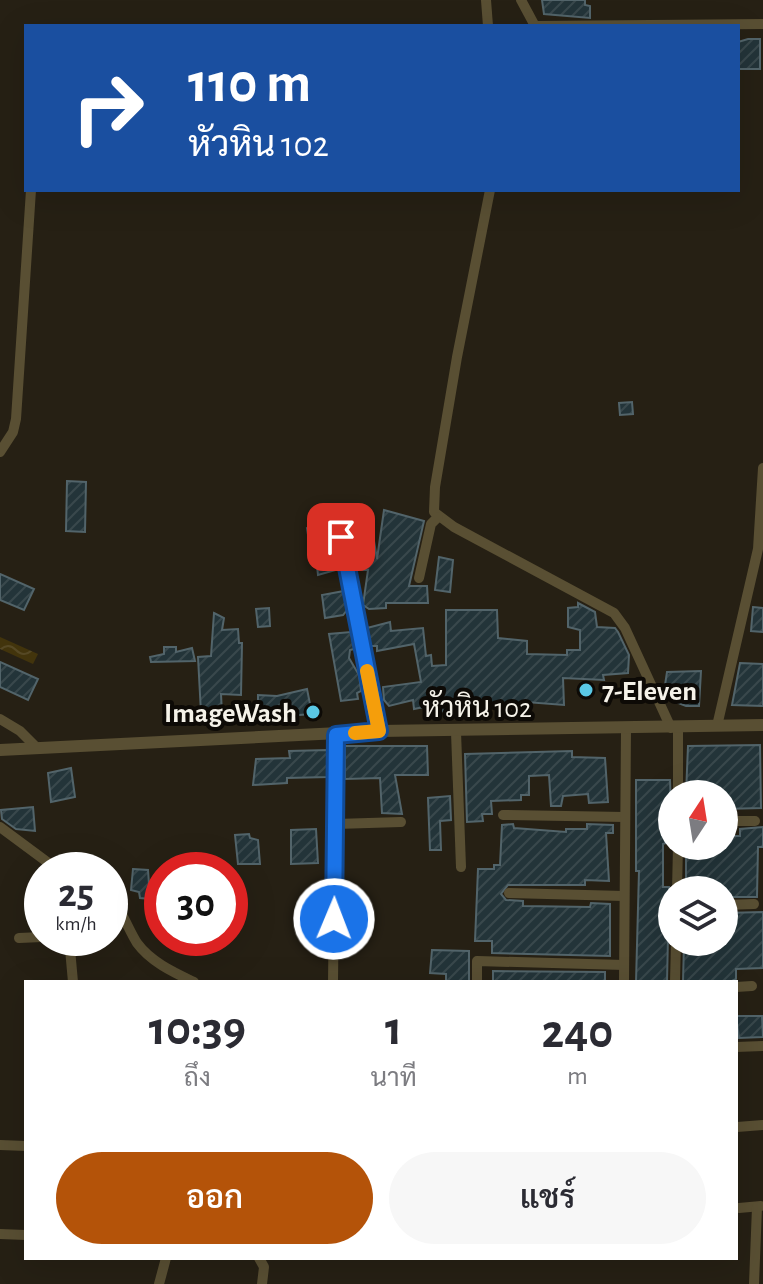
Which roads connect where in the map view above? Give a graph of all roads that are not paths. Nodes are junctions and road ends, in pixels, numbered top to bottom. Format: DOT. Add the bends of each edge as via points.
graph roads {
  1 [pos="521,0"];
  2 [pos="488,1"];
  3 [pos="488,24"];
  4 [pos="535,24"];
  5 [pos="740,24"];
  6 [pos="763,24"];
  7 [pos="31,192"];
  8 [pos="490,192"];
  9 [pos="0,452"];
  10 [pos="763,468"];
  11 [pos="438,517"];
  12 [pos="341,537"];
  13 [pos="761,549"];
  14 [pos="419,578"];
  15 [pos="0,719"];
  16 [pos="763,725"];
  17 [pos="717,726"];
  18 [pos="675,728"];
  19 [pos="626,729"];
  20 [pos="379,731"];
  21 [pos="456,732"];
  22 [pos="336,735"];
  23 [pos="36,747"];
  24 [pos="0,750"];
  25 [pos="677,780"];
  26 [pos="503,815"];
  27 [pos="625,817"];
  28 [pos="738,821"];
  29 [pos="755,821"];
  30 [pos="401,822"];
  31 [pos="336,824"];
  32 [pos="0,827"];
  33 [pos="34,852"];
  34 [pos="461,867"];
  35 [pos="509,893"];
  36 [pos="624,896"];
  37 [pos="754,904"];
  38 [pos="738,905"];
  39 [pos="128,926"];
  40 [pos="19,938"];
  41 [pos="24,938"];
  42 [pos="71,956"];
  43 [pos="676,956"];
  44 [pos="624,965"];
  45 [pos="73,980"];
  46 [pos="191,980"];
  47 [pos="333,980"];
  48 [pos="477,980"];
  49 [pos="624,980"];
  50 [pos="675,980"];
  51 [pos="752,986"];
  52 [pos="738,987"];
  53 [pos="763,1046"];
  54 [pos="738,1047"];
  55 [pos="763,1125"];
  56 [pos="738,1127"];
  57 [pos="0,1145"];
  58 [pos="24,1146"];
  59 [pos="760,1206"];
  60 [pos="739,1208"];
  61 [pos="0,1234"];
  62 [pos="24,1235"];
  63 [pos="165,1260"];
  64 [pos="260,1260"];
  65 [pos="159,1284"];
  66 [pos="262,1284"];
  67 [pos="754,1284"];
  1 -- 4 [label="street"];
  2 -- 3 [label="street"];
  5 -- 6 [label="street"];
  7 -- 9 [label="street" via="16,419"];
  8 -- 11 [label="street" via="435,487"];
  10 -- 13 [label="street"];
  11 -- 14 [label="street" via="431,524"];
  11 -- 18 [label="street" via="614,613"];
  12 -- 20 [label="street"];
  13 -- 17 [label="street"];
  15 -- 23 [label="street"];
  16 -- 17 [label="street, หัวหิน 102"];
  17 -- 18 [label="street, หัวหิน 102"];
  18 -- 19 [label="street, หัวหิน 102"];
  18 -- 25 [label="street"];
  19 -- 21 [label="street, หัวหิน 102"];
  19 -- 27 [label="street"];
  20 -- 21 [label="street, หัวหิน 102"];
  20 -- 22 [label="street, หัวหิน 102"];
  21 -- 34 [label="street"];
  22 -- 23 [label="street, หัวหิน 102"];
  22 -- 31 [label="street"];
  23 -- 24 [label="street, หัวหิน 102"];
  26 -- 27 [label="street"];
  27 -- 36 [label="street"];
  28 -- 29 [label="street"];
  30 -- 31 [label="street"];
  31 -- 47 [label="street"];
  32 -- 33 [label="street"];
  35 -- 36 [label="street"];
  36 -- 44 [label="street"];
  37 -- 38 [label="street"];
  39 -- 46 [label="street" via="148,954"];
  40 -- 41 [label="street"];
  42 -- 45 [label="street"];
  43 -- 50 [label="street"];
  44 -- 48 [label="street" via="477,961"];
  44 -- 49 [label="street"];
  51 -- 52 [label="street"];
  53 -- 54 [label="street"];
  55 -- 56 [label="street"];
  57 -- 58 [label="street"];
  59 -- 60 [label="street"];
  59 -- 67 [label="street"];
  61 -- 62 [label="street"];
  63 -- 65 [label="street"];
  64 -- 66 [label="street"];
}
